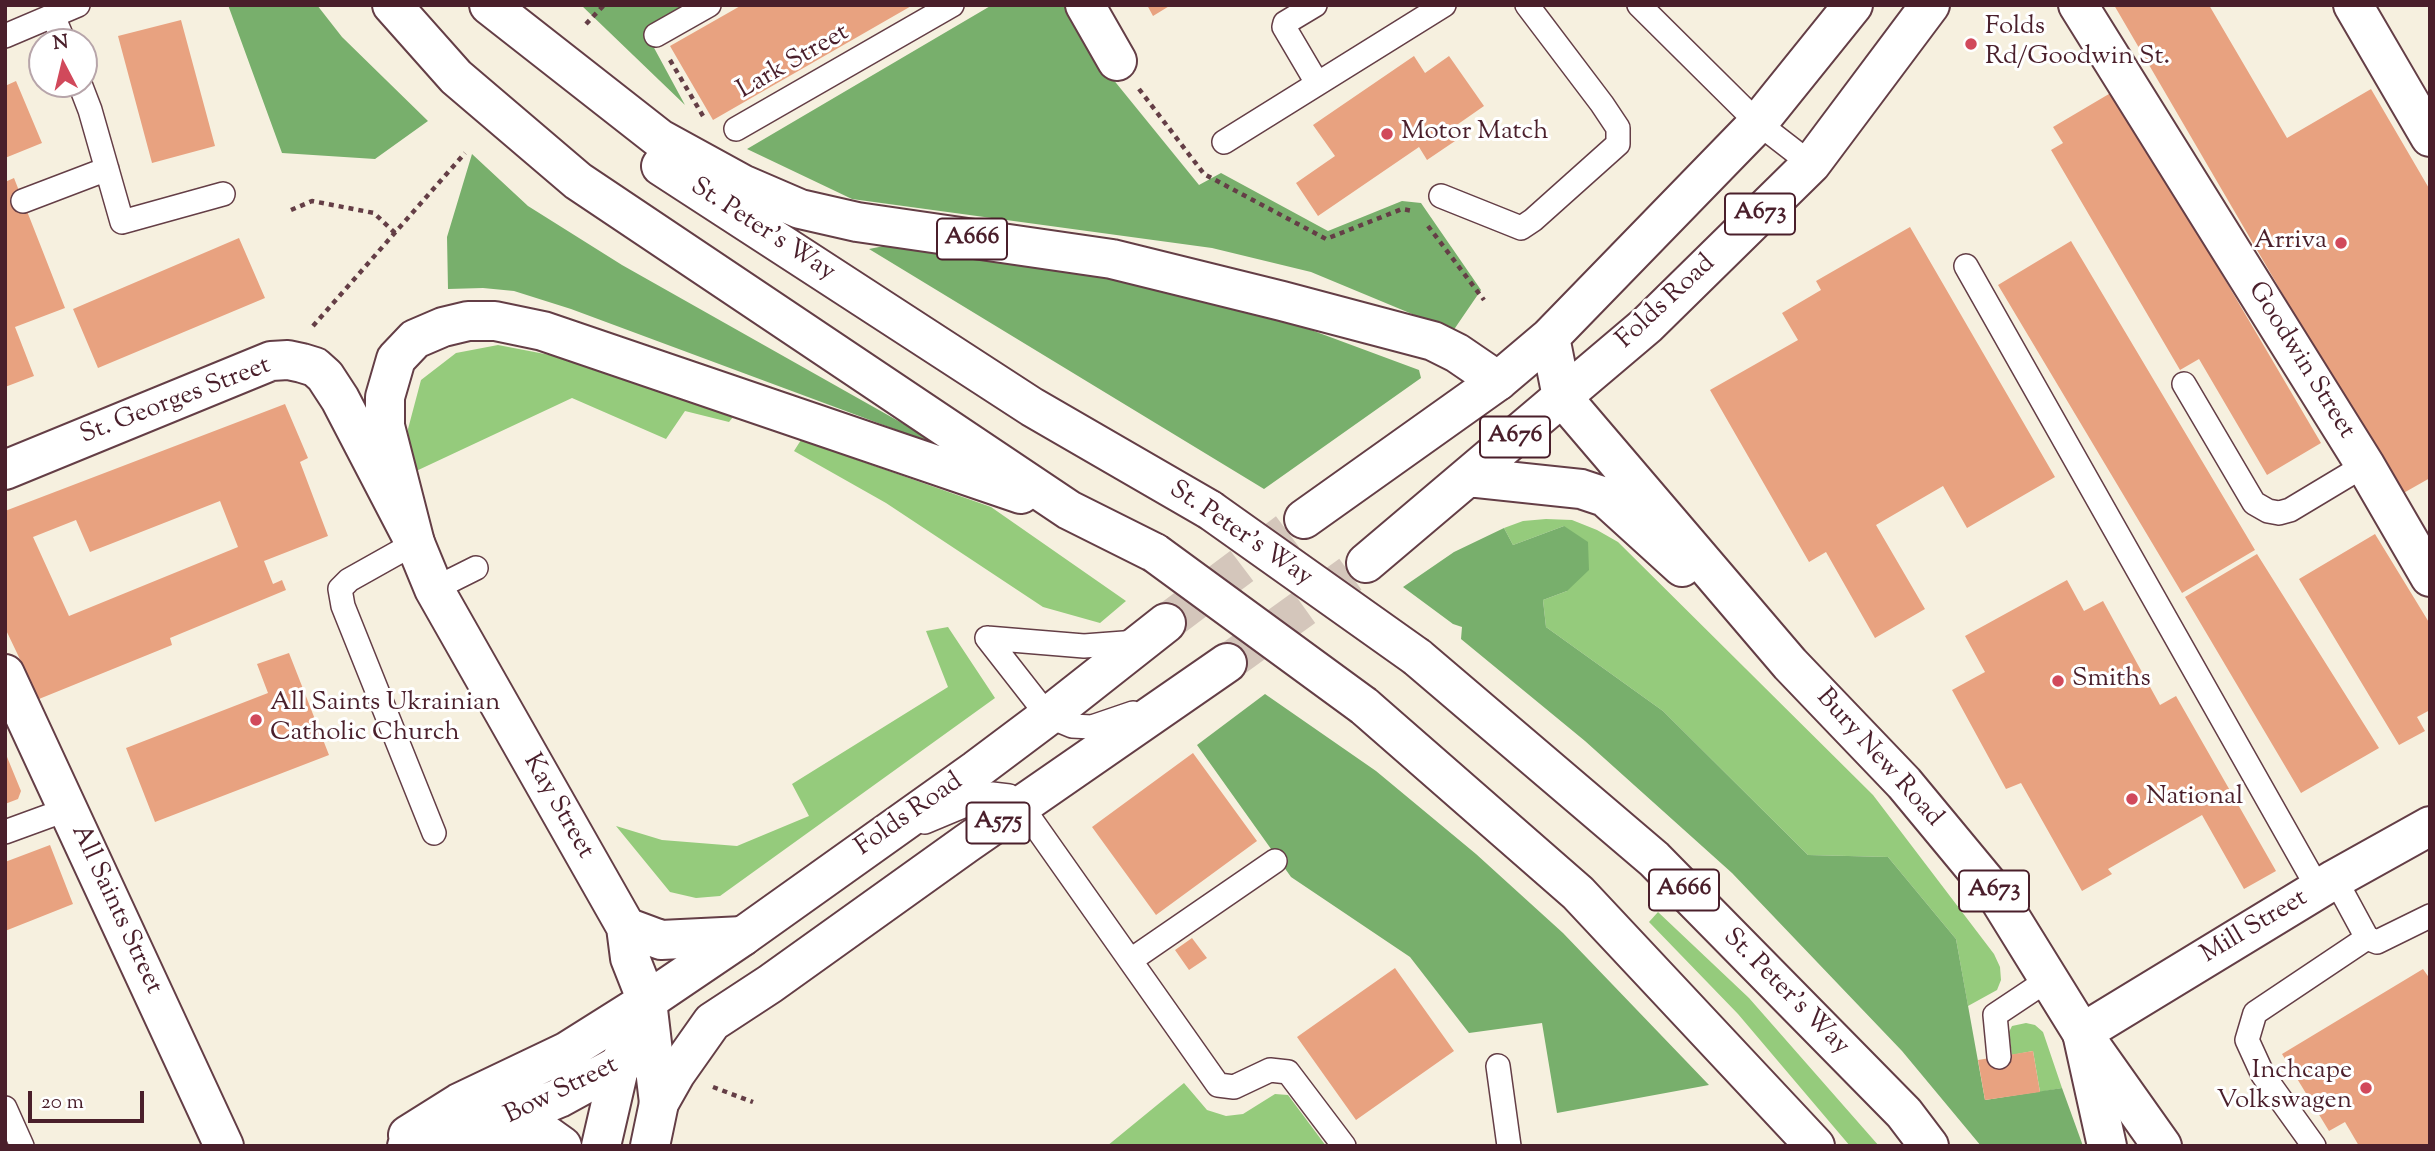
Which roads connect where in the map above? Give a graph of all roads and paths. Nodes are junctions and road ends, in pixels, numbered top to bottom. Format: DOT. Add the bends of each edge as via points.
graph roads {
  1 [pos="78,5"];
  2 [pos="392,5"];
  3 [pos="488,5"];
  4 [pos="604,5"];
  5 [pos="709,5"];
  6 [pos="952,5"];
  7 [pos="1085,5"];
  8 [pos="1315,5"];
  9 [pos="1444,5"];
  10 [pos="1527,5"];
  11 [pos="1639,5"];
  12 [pos="1853,5"];
  13 [pos="1930,5"];
  14 [pos="2078,5"];
  15 [pos="2353,5"];
  16 [pos="53,16"];
  17 [pos="586,24"];
  18 [pos="58,28"];
  19 [pos="656,35"];
  20 [pos="5,36"];
  21 [pos="1117,61"];
  22 [pos="1317,83"];
  23 [pos="85,98"];
  24 [pos="1758,123"];
  25 [pos="736,129"];
  26 [pos="2430,137"];
  27 [pos="1224,142"];
  28 [pos="465,153"];
  29 [pos="1811,164"];
  30 [pos="107,169"];
  31 [pos="223,194"];
  32 [pos="1441,196"];
  33 [pos="23,201"];
  34 [pos="291,210"];
  35 [pos="1417,211"];
  36 [pos="1425,222"];
  37 [pos="395,233"];
  38 [pos="1966,266"];
  39 [pos="1484,300"];
  40 [pos="1550,337"];
  41 [pos="302,363"];
  42 [pos="1498,381"];
  43 [pos="2184,384"];
  44 [pos="1562,397"];
  45 [pos="2365,465"];
  46 [pos="5,470"];
  47 [pos="1468,477"];
  48 [pos="1069,510"];
  49 [pos="1304,519"];
  50 [pos="415,543"];
  51 [pos="1366,562"];
  52 [pos="476,568"];
  53 [pos="2430,577"];
  54 [pos="434,589"];
  55 [pos="1155,632"];
  56 [pos="1790,664"];
  57 [pos="1213,673"];
  58 [pos="5,674"];
  59 [pos="1048,716"];
  60 [pos="1022,807"];
  61 [pos="68,809"];
  62 [pos="2430,826"];
  63 [pos="5,832"];
  64 [pos="434,833"];
  65 [pos="867,846"];
  66 [pos="1275,861"];
  67 [pos="2327,885"];
  68 [pos="2430,916"];
  69 [pos="626,927"];
  70 [pos="743,936"];
  71 [pos="2367,938"];
  72 [pos="1130,960"];
  73 [pos="2049,979"];
  74 [pos="648,1001"];
  75 [pos="712,1022"];
  76 [pos="2082,1033"];
  77 [pos="566,1052"];
  78 [pos="636,1056"];
  79 [pos="1999,1057"];
  80 [pos="1498,1066"];
  81 [pos="659,1103"];
  82 [pos="5,1108"];
  83 [pos="495,1125"];
  84 [pos="22,1146"];
  85 [pos="224,1146"];
  86 [pos="391,1146"];
  87 [pos="407,1146"];
  88 [pos="562,1146"];
  89 [pos="601,1146"];
  90 [pos="650,1146"];
  91 [pos="1344,1146"];
  92 [pos="1509,1146"];
  93 [pos="1815,1146"];
  94 [pos="1929,1146"];
  95 [pos="2107,1146"];
  96 [pos="2162,1146"];
  97 [pos="2314,1146"];
  1 -- 16 [label="lane"];
  2 -- 48 [label="main road" via="456,77 578,181"];
  3 -- 42 [label="main road, A666" via="660,139 742,184 800,209 868,224 1112,259 1433,341"];
  3 -- 94 [label="main road, St. Peter's Way / A666, bridge" via="653,160 1032,407 1210,510 1416,657 1654,859 1904,1114"];
  4 -- 17 [label="path"];
  5 -- 19 [label="lane"];
  6 -- 25 [label="lane, Lark Street"];
  7 -- 21 [label="main road"];
  8 -- 22 [label="lane" via="1284,27"];
  9 -- 22 [label="lane"];
  10 -- 32 [label="lane" via="1618,128 1618,144 1521,228"];
  11 -- 24 [label="lane"];
  12 -- 24 [label="main road, A673"];
  13 -- 29 [label="main road, Folds Road / A673"];
  14 -- 45 [label="main road, Goodwin Street"];
  15 -- 26 [label="main road"];
  16 -- 18 [label="lane"];
  16 -- 20 [label="lane"];
  19 -- 25 [label="path" via="708,124"];
  21 -- 35 [label="path" via="1204,174 1326,239 1402,209"];
  22 -- 27 [label="lane"];
  23 -- 30 [label="lane"];
  24 -- 29 [label="lane"];
  24 -- 40 [label="main road, A673"];
  28 -- 37 [label="path"];
  29 -- 44 [label="main road, Folds Road / A673" via="1647,325"];
  30 -- 31 [label="lane" via="122,222"];
  30 -- 33 [label="lane"];
  34 -- 37 [label="path" via="312,201 374,213"];
  36 -- 39 [label="path"];
  37 -- 41 [label="path" via="309,331"];
  38 -- 67 [label="lane"];
  40 -- 42 [label="main road, A673"];
  40 -- 44 [label="main road, Bury New Road / A673"];
  41 -- 46 [label="main road, St. Georges Street" via="271,361"];
  41 -- 50 [label="main road, St. Georges Street" via="325,376 340,399"];
  42 -- 44 [label="main road"];
  42 -- 47 [label="main road"];
  42 -- 49 [label="main road"];
  43 -- 45 [label="lane" via="2254,503 2268,511 2290,510"];
  44 -- 47 [label="main road, Folds Road / A676"];
  44 -- 56 [label="main road, Bury New Road / A673"];
  45 -- 53 [label="main road, Goodwin Street"];
  47 -- 51 [label="main road, Folds Road"];
  47 -- 56 [label="main road, A673" via="1581,489 1605,498"];
  48 -- 50 [label="main road" via="543,331 495,321 468,321 415,339 396,359 385,397 385,426"];
  48 -- 93 [label="main road, bridge" via="1155,553 1364,706 1578,893"];
  50 -- 54 [label="main road, Kay Street"];
  50 -- 64 [label="lane" via="364,570 340,589"];
  52 -- 54 [label="lane"];
  54 -- 69 [label="main road, Kay Street"];
  55 -- 59 [label="main road, Folds Road / A575"];
  55 -- 59 [label="lane" via="1084,646 987,638"];
  56 -- 73 [label="main road, Bury New Road / A673" via="1904,783 1996,894"];
  57 -- 59 [label="lane" via="1092,727 1072,726"];
  57 -- 60 [label="main road, Folds Road / A575"];
  58 -- 61 [label="main road, All Saints Street"];
  59 -- 65 [label="main road, Folds Road / A575"];
  60 -- 65 [label="lane" via="1009,796 992,794"];
  60 -- 72 [label="lane"];
  60 -- 75 [label="main road, Folds Road / A575"];
  61 -- 63 [label="lane"];
  61 -- 85 [label="main road, All Saints Street"];
  62 -- 67 [label="main road, Mill Street"];
  65 -- 70 [label="main road, Folds Road / A575"];
  66 -- 72 [label="lane"];
  67 -- 71 [label="lane"];
  67 -- 76 [label="main road, Mill Street"];
  68 -- 71 [label="lane" via="2377,942"];
  69 -- 70 [label="main road" via="661,940"];
  69 -- 74 [label="main road, Kay Street" via="630,958"];
  70 -- 74 [label="main road, Folds Road / A575"];
  71 -- 97 [label="lane" via="2255,1013 2247,1040 2263,1074"];
  72 -- 91 [label="lane" via="1218,1085 1234,1087 1270,1070 1288,1072"];
  73 -- 76 [label="main road, Bury New Road / A673"];
  73 -- 79 [label="lane" via="1995,1015"];
  74 -- 77 [label="main road, Bow Street"];
  74 -- 78 [label="main road"];
  75 -- 78 [label="main road, Bow Street"];
  75 -- 81 [label="main road, A575"];
  76 -- 95 [label="main road"];
  76 -- 96 [label="main road, Bury New Road / A673"];
  77 -- 78 [label="main road"];
  77 -- 86 [label="main road, Bow Street" via="459,1103"];
  78 -- 81 [label="main road" via="635,1074"];
  78 -- 83 [label="main road, Bow Street" via="559,1098"];
  78 -- 89 [label="main road"];
  80 -- 92 [label="lane"];
  81 -- 90 [label="main road, A575"];
  82 -- 84 [label="lane"];
  83 -- 87 [label="main road, Bow Street"];
  83 -- 88 [label="main road" via="534,1126"];
}
